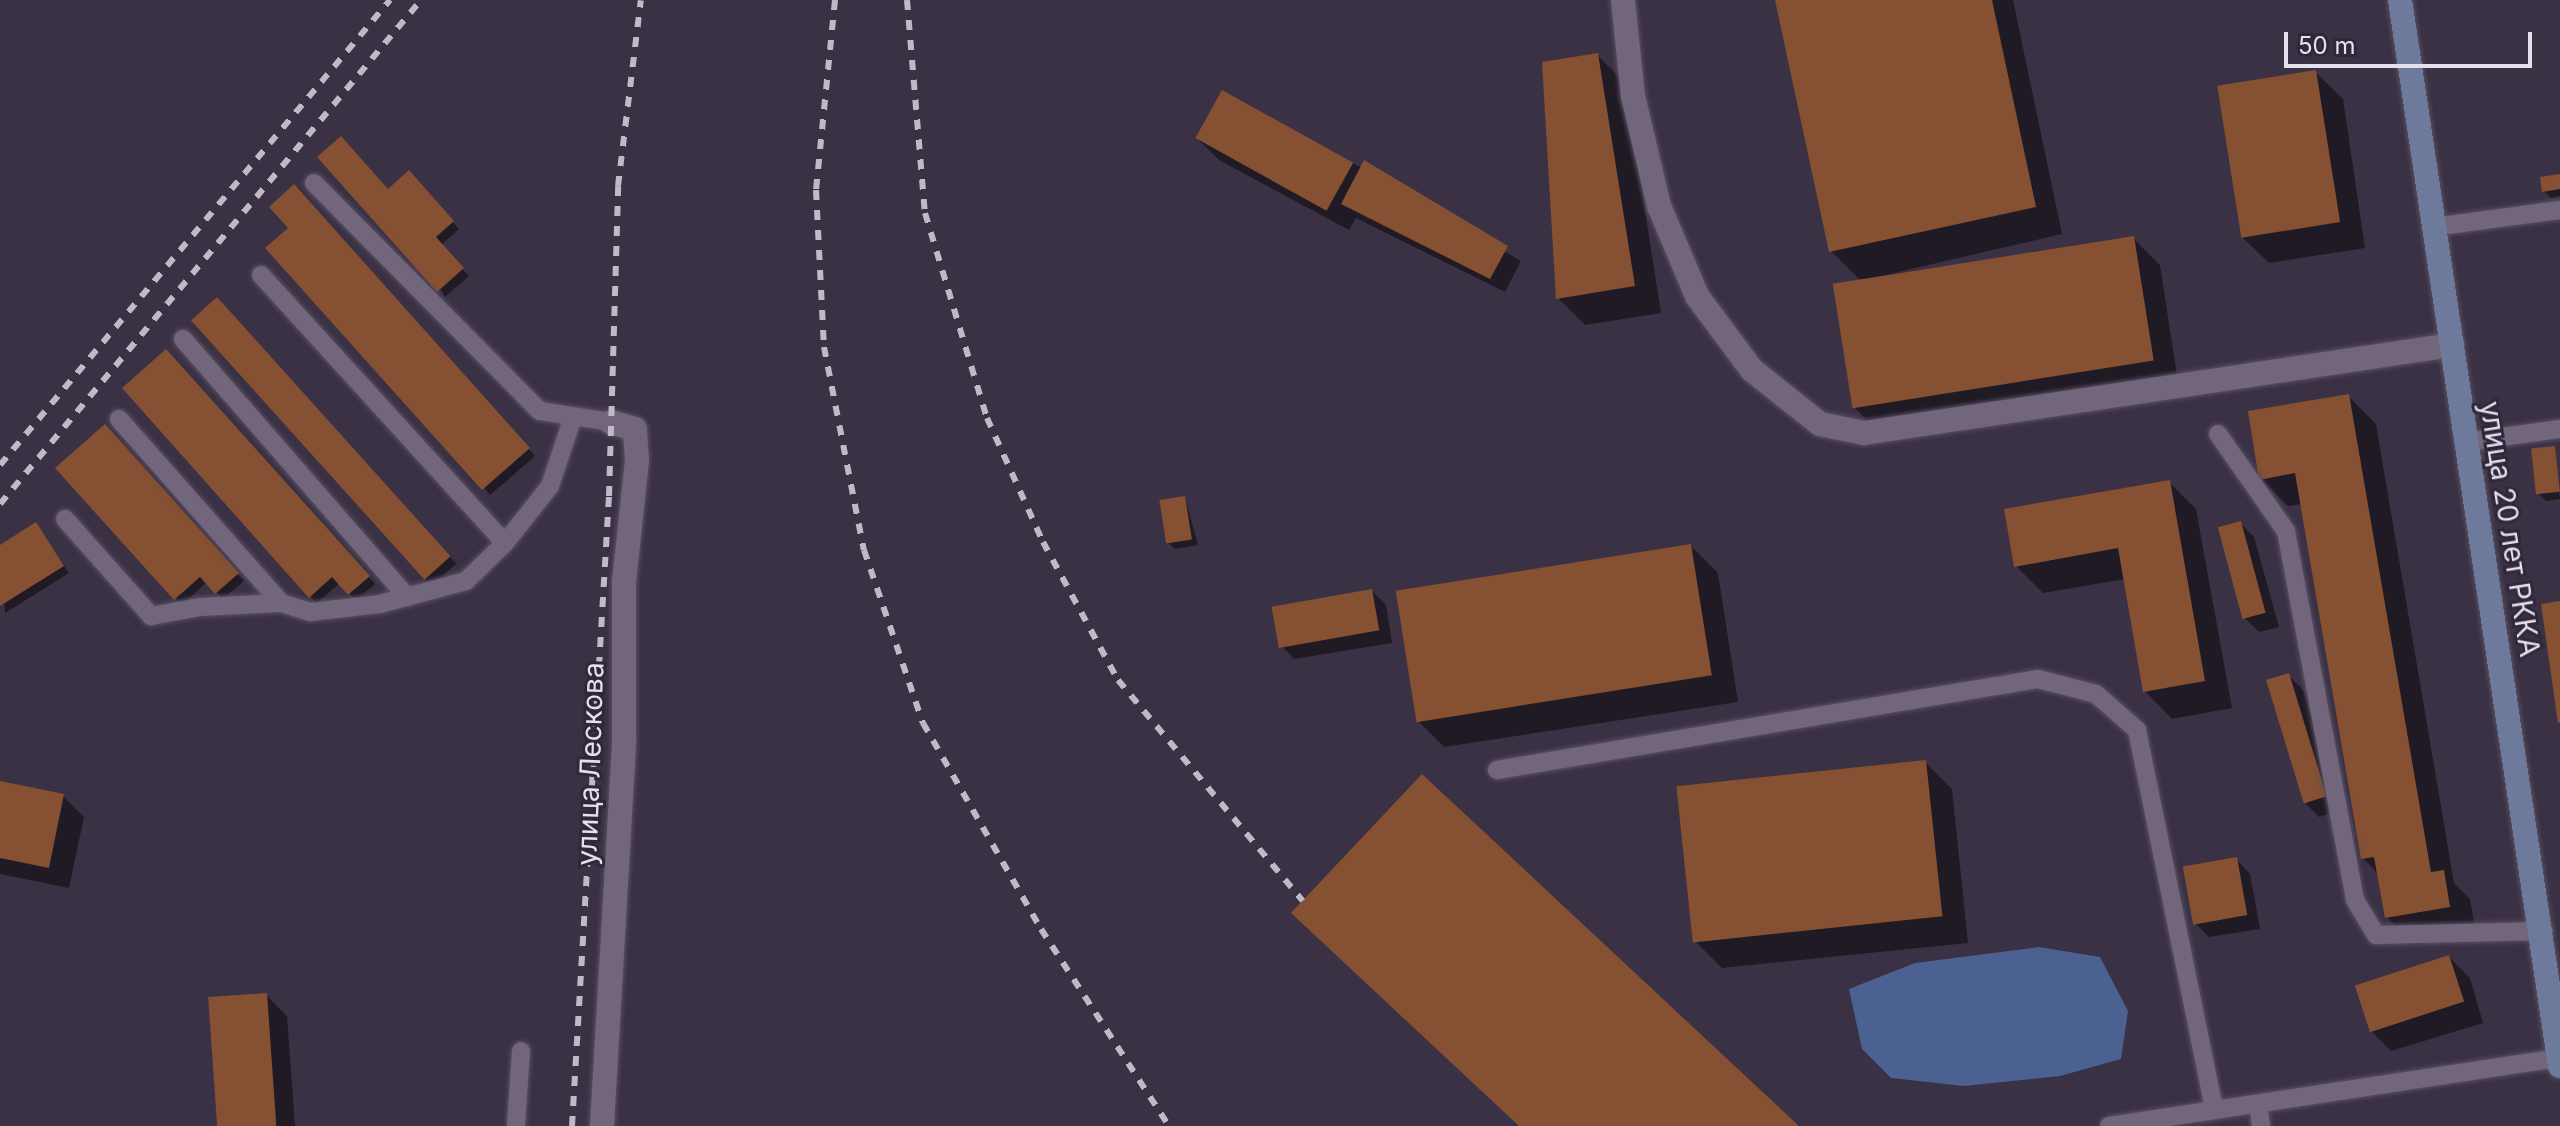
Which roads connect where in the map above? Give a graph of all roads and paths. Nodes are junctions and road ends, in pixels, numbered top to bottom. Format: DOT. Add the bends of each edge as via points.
graph roads {
  1 [pos="1623,0"];
  2 [pos="2400,0"];
  3 [pos="314,183"];
  4 [pos="2560,210"];
  5 [pos="2434,227"];
  6 [pos="261,275"];
  7 [pos="183,339"];
  8 [pos="2452,345"];
  9 [pos="119,419"];
  10 [pos="572,420"];
  11 [pos="611,422"];
  12 [pos="2560,429"];
  13 [pos="2218,434"];
  14 [pos="2466,442"];
  15 [pos="65,519"];
  16 [pos="505,543"];
  17 [pos="407,597"];
  18 [pos="281,603"];
  19 [pos="1497,770"];
  20 [pos="2544,931"];
  21 [pos="521,1051"];
  22 [pos="2559,1062"];
  23 [pos="2258,1104"];
  24 [pos="2214,1110"];
  25 [pos="516,1126"];
  26 [pos="602,1126"];
  27 [pos="2109,1126"];
  28 [pos="2261,1126"];
  1 -- 8 [label="street" via="1633,96 1659,206 1697,296 1752,370 1820,424 1864,433"];
  2 -- 5 [label="main road, улица 20 лет РККА"];
  3 -- 10 [label="lane" via="540,411"];
  4 -- 5 [label="lane"];
  5 -- 8 [label="main road, улица 20 лет РККА"];
  6 -- 16 [label="lane"];
  7 -- 17 [label="lane"];
  8 -- 14 [label="main road, улица 20 лет РККА"];
  9 -- 18 [label="lane"];
  10 -- 11 [label="lane"];
  10 -- 16 [label="lane" via="550,486"];
  11 -- 26 [label="street, улица Лескова" via="635,429 637,460 624,582 624,739"];
  12 -- 14 [label="lane"];
  13 -- 20 [label="lane" via="2286,531 2355,900 2376,935"];
  14 -- 22 [label="main road, улица 20 лет РККА"];
  15 -- 18 [label="lane" via="151,616"];
  16 -- 17 [label="lane" via="466,581"];
  17 -- 18 [label="lane" via="310,612"];
  19 -- 24 [label="lane" via="2038,679 2096,694 2137,730"];
  21 -- 25 [label="lane"];
  22 -- 23 [label="lane"];
  23 -- 24 [label="lane"];
  23 -- 28 [label="lane"];
  24 -- 27 [label="lane"];
}
